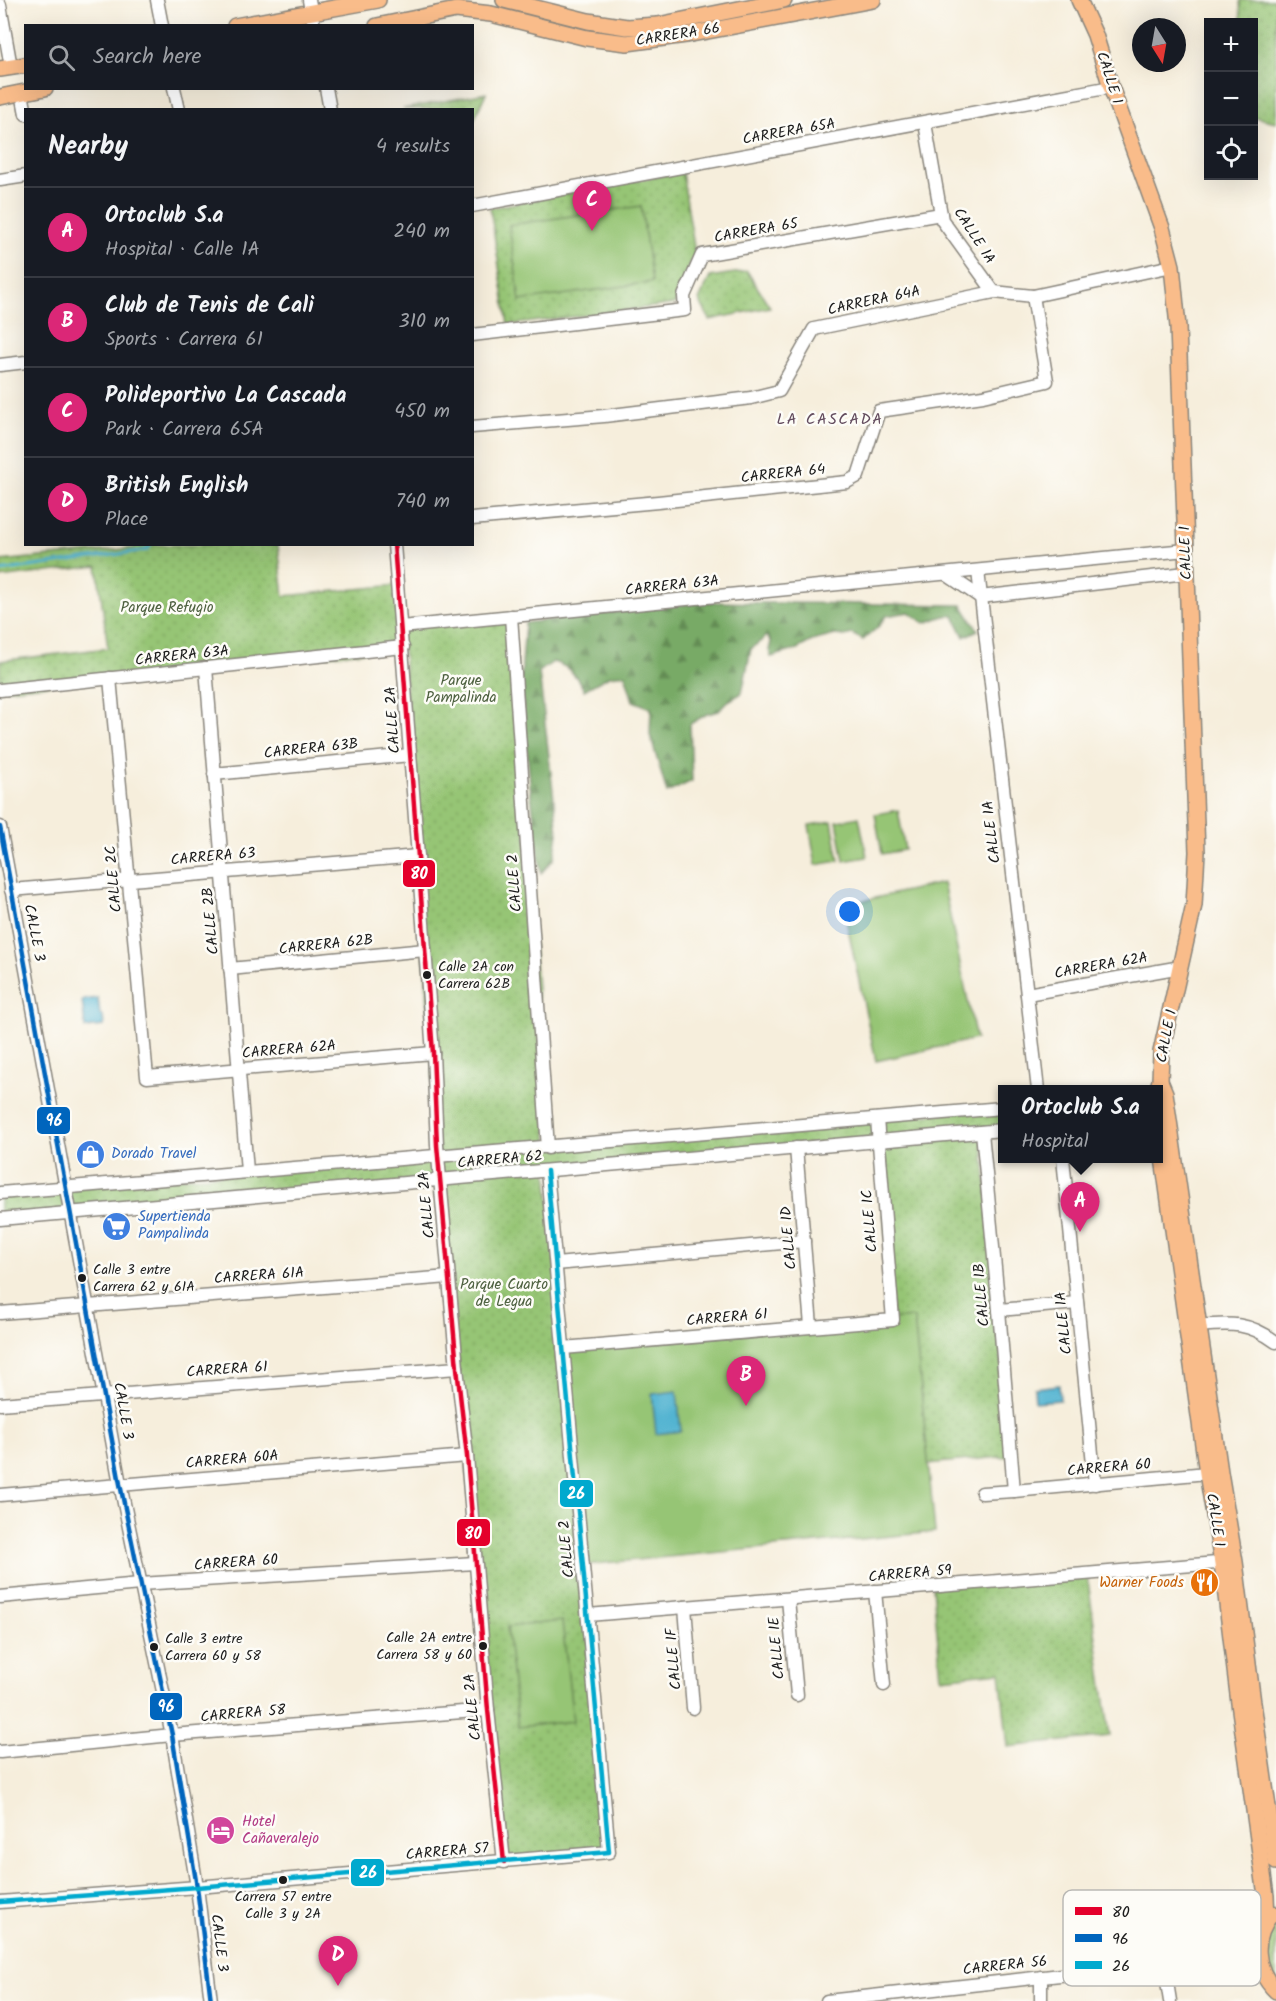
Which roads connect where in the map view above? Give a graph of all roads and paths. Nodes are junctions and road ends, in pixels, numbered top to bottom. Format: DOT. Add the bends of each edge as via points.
graph roads {
  1 [pos="157,0"];
  2 [pos="378,0"];
  3 [pos="504,0"];
  4 [pos="784,0"];
  5 [pos="873,0"];
  6 [pos="1079,0"];
  7 [pos="1092,0"];
  8 [pos="0,5"];
  9 [pos="455,5"];
  10 [pos="311,12"];
  11 [pos="162,24"];
  12 [pos="246,24"];
  13 [pos="384,24"];
  14 [pos="1095,34"];
  15 [pos="12,67"];
  16 [pos="1111,87"];
  17 [pos="36,90"];
  18 [pos="174,90"];
  19 [pos="326,90"];
  20 [pos="22,93"];
  21 [pos="0,97"];
  22 [pos="25,108"];
  23 [pos="178,108"];
  24 [pos="330,108"];
  25 [pos="925,123"];
  26 [pos="24,176"];
  27 [pos="0,180"];
  28 [pos="474,206"];
  29 [pos="941,214"];
  30 [pos="1172,266"];
  31 [pos="994,292"];
  32 [pos="1033,296"];
  33 [pos="474,335"];
  34 [pos="24,362"];
  35 [pos="0,365"];
  36 [pos="474,427"];
  37 [pos="474,519"];
  38 [pos="394,546"];
  39 [pos="1186,550"];
  40 [pos="978,571"];
  41 [pos="1186,573"];
  42 [pos="946,574"];
  43 [pos="980,597"];
  44 [pos="511,616"];
  45 [pos="401,627"];
  46 [pos="403,647"];
  47 [pos="206,668"];
  48 [pos="111,678"];
  49 [pos="0,690"];
  50 [pos="410,755"];
  51 [pos="214,774"];
  52 [pos="0,827"];
  53 [pos="418,856"];
  54 [pos="222,871"];
  55 [pos="129,880"];
  56 [pos="10,890"];
  57 [pos="425,950"];
  58 [pos="1181,967"];
  59 [pos="230,969"];
  60 [pos="1027,994"];
  61 [pos="433,1053"];
  62 [pos="239,1069"];
  63 [pos="147,1077"];
  64 [pos="1038,1085"];
  65 [pos="1160,1085"];
  66 [pos="998,1108"];
  67 [pos="877,1119"];
  68 [pos="998,1130"];
  69 [pos="1163,1130"];
  70 [pos="982,1132"];
  71 [pos="1163,1134"];
  72 [pos="675,1137"];
  73 [pos="878,1140"];
  74 [pos="548,1148"];
  75 [pos="796,1148"];
  76 [pos="438,1156"];
  77 [pos="677,1159"];
  78 [pos="1063,1163"];
  79 [pos="547,1170"];
  80 [pos="247,1171"];
  81 [pos="440,1180"];
  82 [pos="65,1186"];
  83 [pos="0,1193"];
  84 [pos="70,1213"];
  85 [pos="0,1219"];
  86 [pos="804,1241"];
  87 [pos="556,1264"];
  88 [pos="449,1276"];
  89 [pos="1077,1303"];
  90 [pos="87,1305"];
  91 [pos="999,1311"];
  92 [pos="0,1313"];
  93 [pos="893,1320"];
  94 [pos="811,1326"];
  95 [pos="1199,1326"];
  96 [pos="1276,1342"];
  97 [pos="563,1348"];
  98 [pos="457,1368"];
  99 [pos="105,1394"];
  100 [pos="0,1404"];
  101 [pos="467,1456"];
  102 [pos="1207,1473"];
  103 [pos="120,1484"];
  104 [pos="1095,1484"];
  105 [pos="1014,1491"];
  106 [pos="982,1493"];
  107 [pos="0,1496"];
  108 [pos="1229,1562"];
  109 [pos="475,1563"];
  110 [pos="140,1584"];
  111 [pos="875,1592"];
  112 [pos="0,1597"];
  113 [pos="788,1599"];
  114 [pos="685,1607"];
  115 [pos="588,1615"];
  116 [pos="884,1685"];
  117 [pos="797,1695"];
  118 [pos="693,1708"];
  119 [pos="488,1710"];
  120 [pos="172,1735"];
  121 [pos="0,1752"];
  122 [pos="609,1852"];
  123 [pos="504,1862"];
  124 [pos="1276,1863"];
  125 [pos="196,1887"];
  126 [pos="0,1902"];
  127 [pos="1271,1914"];
  128 [pos="1261,1933"];
  129 [pos="1261,1966"];
  130 [pos="1063,1975"];
  131 [pos="1041,1977"];
  132 [pos="1168,1986"];
  133 [pos="1276,1991"];
  134 [pos="211,2001"];
  135 [pos="828,2001"];
  136 [pos="1041,2001"];
  137 [pos="1170,2001"];
  1 -- 11 [label="street"];
  2 -- 10 [label="main road"];
  3 -- 4 [label="main road, CARRERA 66" via="627,27 658,25"];
  5 -- 9 [label="main road, CARRERA 66" via="627,44"];
  6 -- 14 [label="main road, CALLE 1"];
  7 -- 14 [label="main road, CALLE 1"];
  8 -- 15 [label="street"];
  9 -- 13 [label="main road, CARRERA 66"];
  10 -- 12 [label="main road"];
  14 -- 16 [label="main road, CALLE 1"];
  16 -- 25 [label="street, CARRERA 65A"];
  16 -- 30 [label="main road, CALLE 1"];
  17 -- 20 [label="main road"];
  18 -- 23 [label="street"];
  19 -- 24 [label="street"];
  20 -- 21 [label="main road"];
  20 -- 22 [label="street"];
  25 -- 28 [label="street, CARRERA 65A"];
  25 -- 29 [label="street, CALLE 1A"];
  26 -- 27 [label="street"];
  29 -- 31 [label="street, CALLE 1A"];
  29 -- 33 [label="street, CARRERA 65" via="702,255 684,296 685,310"];
  30 -- 32 [label="street, CARRERA 64A"];
  30 -- 39 [label="main road, CALLE 1"];
  31 -- 32 [label="street, CARRERA 64A"];
  31 -- 36 [label="street, CARRERA 64A" via="814,329 779,391 604,416"];
  32 -- 37 [label="street, CARRERA 64" via="1047,381 983,396 879,411 858,476 847,482"];
  34 -- 35 [label="street"];
  38 -- 45 [label="street, CALLE 2A"];
  39 -- 40 [label="street, CARRERA 63A"];
  39 -- 41 [label="main road, CALLE 1"];
  40 -- 42 [label="street, CARRERA 63A"];
  40 -- 43 [label="street, CALLE 1A"];
  41 -- 43 [label="street"];
  41 -- 58 [label="main road, CALLE 1" via="1197,852 1194,905"];
  42 -- 43 [label="street"];
  42 -- 44 [label="street, CARRERA 63A"];
  43 -- 60 [label="street, CALLE 1A"];
  44 -- 45 [label="street, CARRERA 63A"];
  44 -- 74 [label="street, CALLE 2"];
  45 -- 46 [label="street, CALLE 2A"];
  46 -- 47 [label="street, CARRERA 63A"];
  46 -- 50 [label="street, CALLE 2A"];
  47 -- 48 [label="street, CARRERA 63A"];
  47 -- 51 [label="street, CALLE 2B"];
  48 -- 49 [label="street, CARRERA 63A"];
  48 -- 55 [label="street, CALLE 2C"];
  50 -- 51 [label="street, CARRERA 63B"];
  50 -- 53 [label="street, CALLE 2A"];
  51 -- 54 [label="street, CALLE 2B"];
  52 -- 56 [label="street, CALLE 3"];
  53 -- 54 [label="street, CARRERA 63"];
  53 -- 57 [label="street, CALLE 2A"];
  54 -- 55 [label="street, CARRERA 63"];
  54 -- 59 [label="street, CALLE 2B"];
  55 -- 56 [label="street, CARRERA 63"];
  55 -- 63 [label="street, CALLE 2C"];
  56 -- 82 [label="street, CALLE 3"];
  57 -- 59 [label="street, CARRERA 62B"];
  57 -- 61 [label="street, CALLE 2A"];
  58 -- 60 [label="street, CARRERA 62A"];
  58 -- 65 [label="main road, CALLE 1" via="1161,1052"];
  59 -- 62 [label="street, CALLE 2B"];
  60 -- 64 [label="street, CALLE 1A"];
  61 -- 62 [label="street, CARRERA 62A"];
  61 -- 76 [label="street, CALLE 2A"];
  62 -- 63 [label="street, CARRERA 62A"];
  62 -- 80 [label="street, CALLE 2B"];
  66 -- 67 [label="street, CARRERA 62"];
  67 -- 72 [label="street, CARRERA 62"];
  67 -- 73 [label="street, CALLE 1C"];
  68 -- 70 [label="street, CARRERA 62"];
  69 -- 95 [label="main road, CALLE 1"];
  70 -- 73 [label="street, CARRERA 62"];
  70 -- 91 [label="street, CALLE 1B"];
  71 -- 102 [label="main road, CALLE 1"];
  72 -- 74 [label="street, CARRERA 62"];
  72 -- 77 [label="street"];
  73 -- 75 [label="street, CARRERA 62"];
  73 -- 93 [label="street, CALLE 1C"];
  74 -- 76 [label="street, CARRERA 62"];
  75 -- 77 [label="street, CARRERA 62"];
  75 -- 86 [label="street, CALLE 1D"];
  76 -- 80 [label="street, CARRERA 62"];
  76 -- 81 [label="street, CALLE 2A"];
  77 -- 79 [label="street, CARRERA 62"];
  78 -- 89 [label="street, CALLE 1A"];
  79 -- 81 [label="street, CARRERA 62"];
  79 -- 87 [label="street, CALLE 2"];
  80 -- 82 [label="street, CARRERA 62"];
  81 -- 84 [label="street, CARRERA 62"];
  81 -- 88 [label="street, CALLE 2A"];
  82 -- 83 [label="street, CARRERA 62"];
  82 -- 84 [label="street, CALLE 3"];
  84 -- 85 [label="street, CARRERA 62"];
  84 -- 90 [label="street, CALLE 3"];
  86 -- 87 [label="street"];
  86 -- 94 [label="street, CALLE 1D"];
  87 -- 97 [label="street, CALLE 2"];
  88 -- 90 [label="street, CARRERA 61A"];
  88 -- 98 [label="street, CALLE 2A"];
  89 -- 91 [label="street"];
  89 -- 104 [label="street, CALLE 1A"];
  90 -- 92 [label="street, CARRERA 61A"];
  90 -- 99 [label="street, CALLE 3"];
  91 -- 105 [label="street, CALLE 1B"];
  93 -- 94 [label="street, CARRERA 61"];
  94 -- 97 [label="street, CARRERA 61"];
  95 -- 96 [label="street" via="1240,1324"];
  95 -- 108 [label="main road, CALLE 1"];
  97 -- 115 [label="street, CALLE 2"];
  98 -- 99 [label="street, CARRERA 61"];
  98 -- 101 [label="street, CALLE 2A"];
  99 -- 100 [label="street, CARRERA 61"];
  99 -- 103 [label="street, CALLE 3"];
  101 -- 103 [label="street, CARRERA 60A"];
  101 -- 109 [label="street, CALLE 2A"];
  102 -- 104 [label="street, CARRERA 60"];
  102 -- 108 [label="main road, CALLE 1"];
  103 -- 107 [label="street, CARRERA 60A"];
  103 -- 110 [label="street, CALLE 3"];
  104 -- 105 [label="street, CARRERA 60"];
  105 -- 106 [label="street, CARRERA 60"];
  108 -- 111 [label="street, CARRERA 59"];
  108 -- 124 [label="main road, CALLE 1"];
  108 -- 127 [label="main road, CALLE 1" via="1239,1703"];
  109 -- 110 [label="street, CARRERA 60"];
  109 -- 119 [label="street, CALLE 2A"];
  110 -- 112 [label="street, CARRERA 60"];
  110 -- 120 [label="street, CALLE 3"];
  111 -- 113 [label="street, CARRERA 59"];
  111 -- 116 [label="street"];
  113 -- 114 [label="street, CARRERA 59"];
  113 -- 117 [label="street, CALLE 1E"];
  114 -- 115 [label="street, CARRERA 59"];
  114 -- 118 [label="street, CALLE 1F"];
  115 -- 122 [label="street, CALLE 2"];
  119 -- 120 [label="street, CARRERA 58"];
  119 -- 123 [label="street, CALLE 2A"];
  120 -- 121 [label="street, CARRERA 58"];
  120 -- 125 [label="street, CALLE 3"];
  122 -- 123 [label="street, CARRERA 57"];
  123 -- 125 [label="street, CARRERA 57"];
  125 -- 126 [label="street, CARRERA 57"];
  125 -- 134 [label="street, CALLE 3"];
  127 -- 128 [label="main road, CALLE 1"];
  129 -- 133 [label="main road"];
  130 -- 131 [label="street, CARRERA 56"];
  131 -- 135 [label="street, CARRERA 56"];
  131 -- 136 [label="street"];
  132 -- 137 [label="street"];
}
